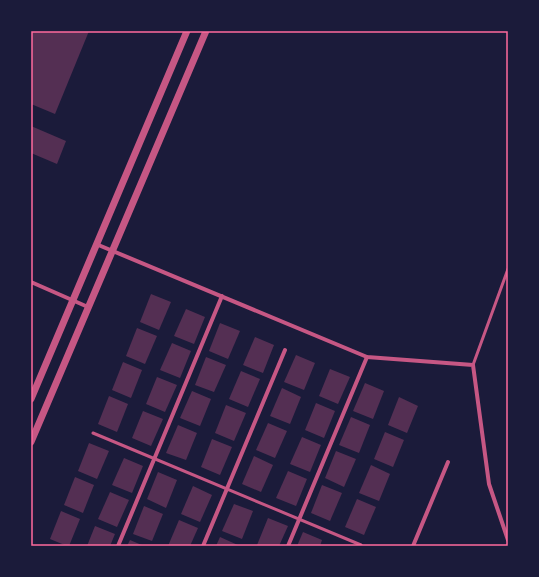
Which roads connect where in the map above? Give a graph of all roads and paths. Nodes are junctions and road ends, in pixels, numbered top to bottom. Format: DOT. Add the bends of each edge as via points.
graph roads {
  1 [pos="186,31"];
  2 [pos="206,31"];
  3 [pos="96,244"];
  4 [pos="112,251"];
  5 [pos="508,269"];
  6 [pos="31,282"];
  7 [pos="222,296"];
  8 [pos="72,300"];
  9 [pos="88,307"];
  10 [pos="285,350"];
  11 [pos="367,357"];
  12 [pos="473,365"];
  13 [pos="31,399"];
  14 [pos="94,434"];
  15 [pos="31,442"];
  16 [pos="155,459"];
  17 [pos="448,462"];
  18 [pos="227,489"];
  19 [pos="299,519"];
  20 [pos="508,540"];
  21 [pos="361,545"];
  22 [pos="118,546"];
  23 [pos="203,546"];
  24 [pos="288,546"];
  25 [pos="413,546"];
  1 -- 3 [label="street"];
  2 -- 4 [label="street"];
  3 -- 4 [label="street"];
  3 -- 8 [label="street"];
  4 -- 7 [label="street"];
  4 -- 9 [label="street"];
  5 -- 12 [label="lane"];
  6 -- 8 [label="street"];
  7 -- 11 [label="street"];
  7 -- 16 [label="street"];
  8 -- 9 [label="street"];
  8 -- 13 [label="street"];
  9 -- 15 [label="street"];
  10 -- 18 [label="street"];
  11 -- 12 [label="street"];
  11 -- 19 [label="street"];
  12 -- 20 [label="street" via="490,484"];
  14 -- 16 [label="lane"];
  16 -- 18 [label="lane"];
  16 -- 22 [label="street"];
  17 -- 25 [label="street"];
  18 -- 19 [label="lane"];
  18 -- 23 [label="street"];
  19 -- 21 [label="lane"];
  19 -- 24 [label="street"];
}
